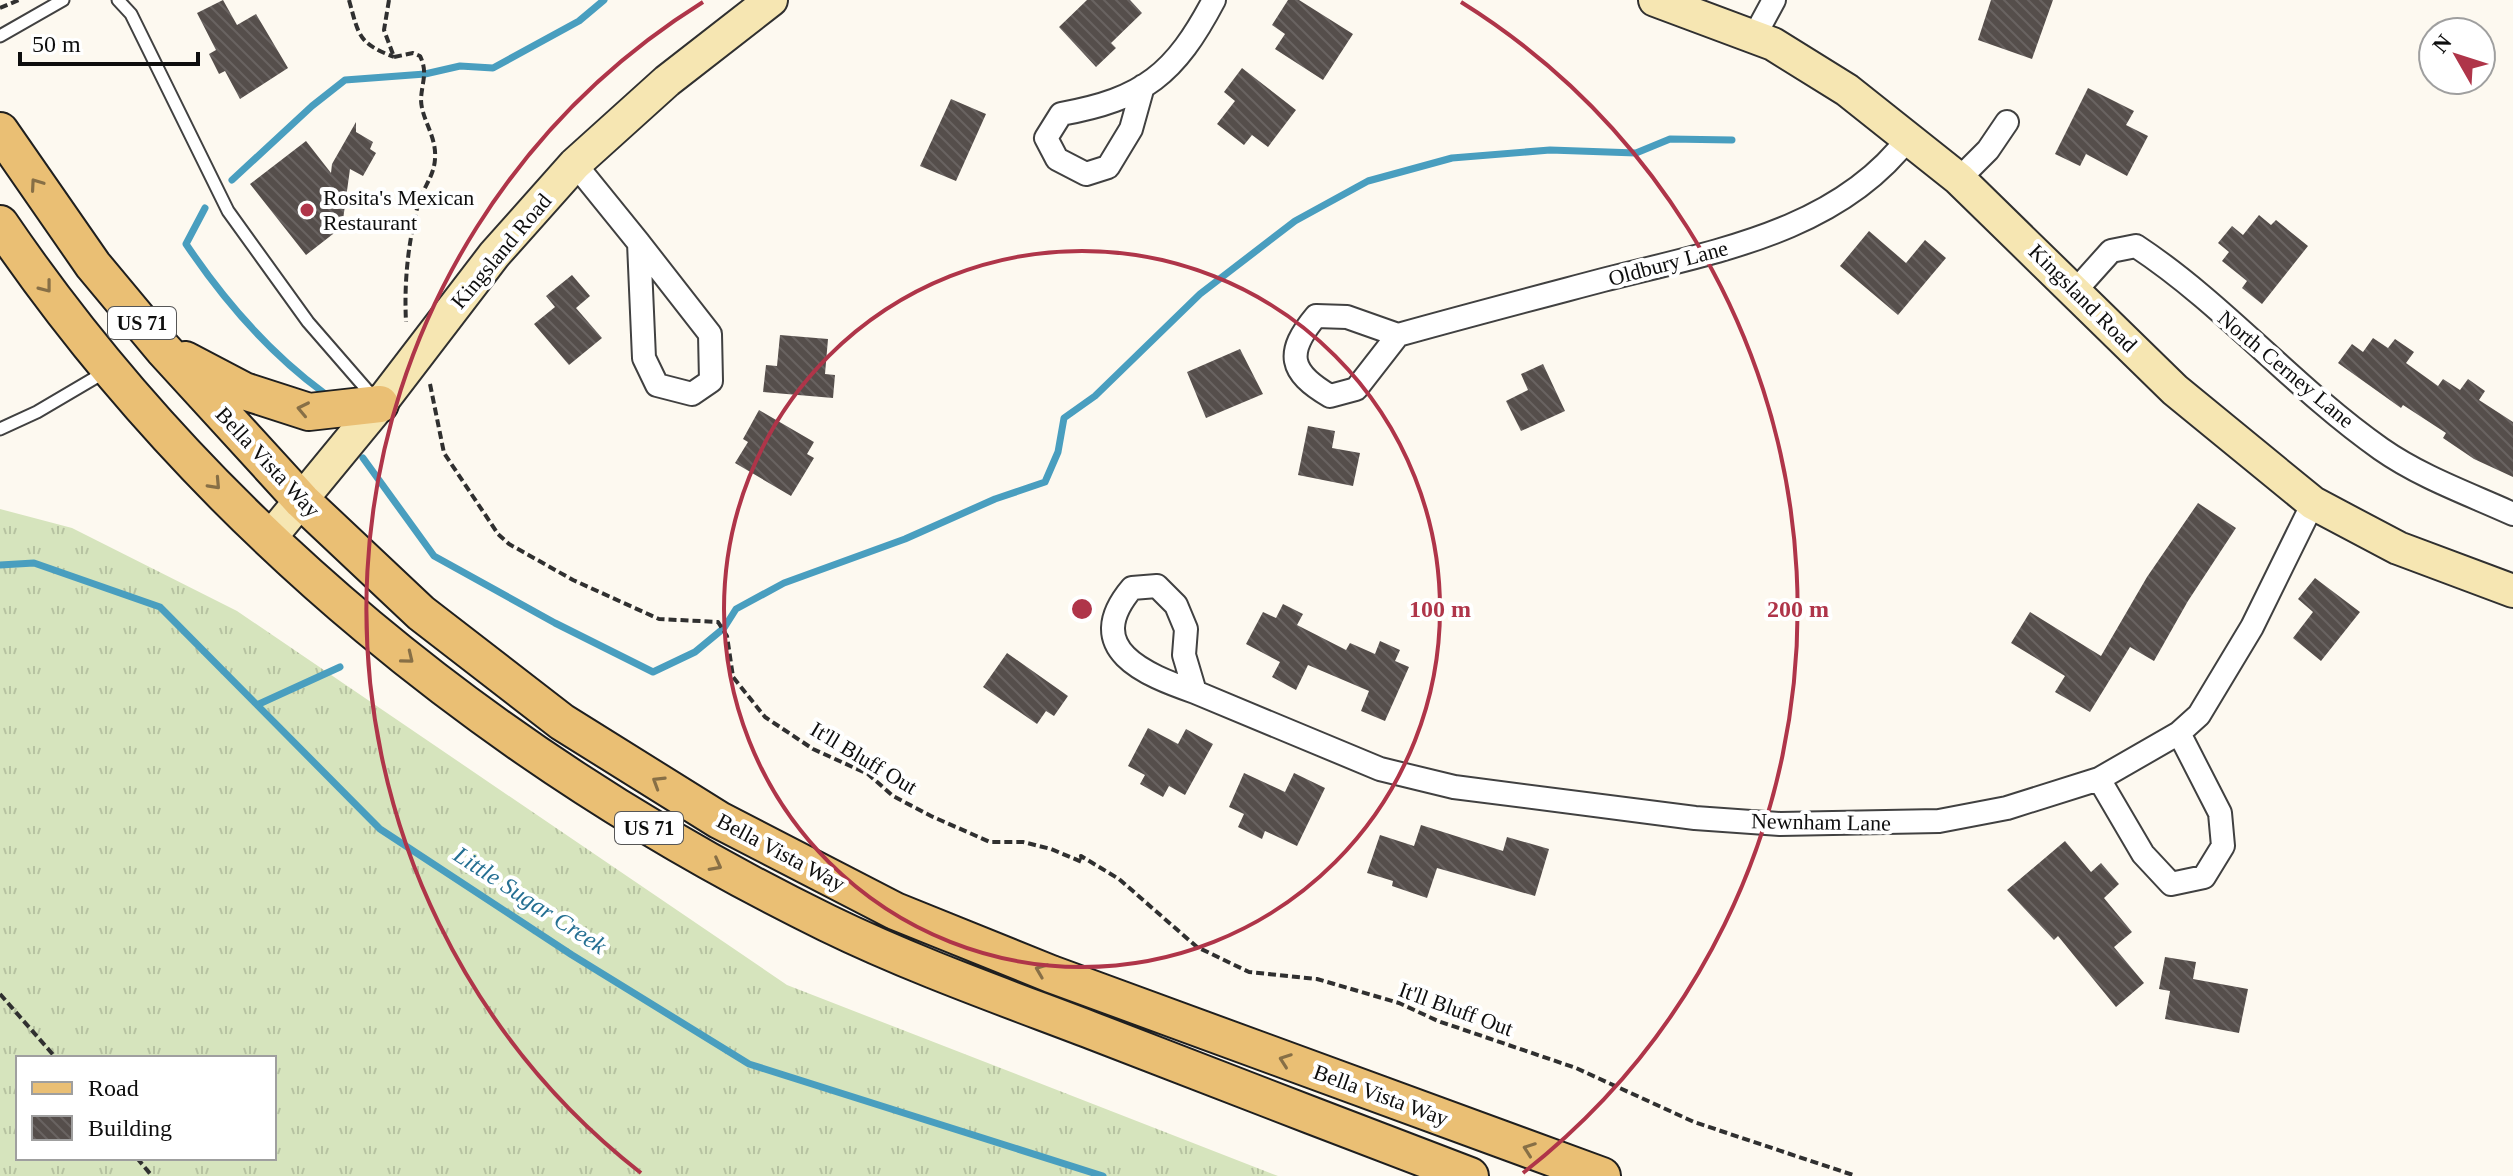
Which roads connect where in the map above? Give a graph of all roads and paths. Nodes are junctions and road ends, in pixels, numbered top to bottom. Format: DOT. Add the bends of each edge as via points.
graph roads {
  1 [pos="19,0"];
  2 [pos="63,0"];
  3 [pos="118,0"];
  4 [pos="349,0"];
  5 [pos="389,0"];
  6 [pos="771,0"];
  7 [pos="1214,0"];
  8 [pos="1655,0"];
  9 [pos="1774,0"];
  10 [pos="0,8"];
  11 [pos="0,36"];
  12 [pos="1754,37"];
  13 [pos="394,57"];
  14 [pos="1143,86"];
  15 [pos="2007,122"];
  16 [pos="0,131"];
  17 [pos="1909,137"];
  18 [pos="575,164"];
  19 [pos="1959,179"];
  20 [pos="0,224"];
  21 [pos="639,243"];
  22 [pos="2076,290"];
  23 [pos="1398,335"];
  24 [pos="163,349"];
  25 [pos="413,361"];
  26 [pos="109,370"];
  27 [pos="380,404"];
  28 [pos="0,429"];
  29 [pos="302,501"];
  30 [pos="2313,503"];
  31 [pos="2513,514"];
  32 [pos="269,539"];
  33 [pos="2513,591"];
  34 [pos="1195,692"];
  35 [pos="2179,733"];
  36 [pos="2099,779"];
  37 [pos="0,994"];
  38 [pos="54,1056"];
  39 [pos="139,1160"];
  40 [pos="152,1176"];
  41 [pos="1470,1176"];
  42 [pos="1602,1176"];
  43 [pos="1856,1176"];
  1 -- 10 [label="path"];
  2 -- 11 [label="lane"];
  3 -- 27 [label="lane" via="131,14 228,211 308,322"];
  4 -- 13 [label="path" via="366,46"];
  5 -- 13 [label="path" via="384,30"];
  6 -- 18 [label="street, Kingsland Road" via="667,81"];
  7 -- 14 [label="street" via="1194,39 1163,76"];
  8 -- 12 [label="street, Kingsland Road"];
  9 -- 12 [label="street"];
  12 -- 17 [label="street, Kingsland Road" via="1847,90"];
  13 -- 25 [label="path, It'll Bluff Out" via="413,53 424,65 421,101 436,157 418,203 406,263"];
  14 -- 14 [label="street" via="1106,106 1061,114 1046,138 1057,159 1086,174 1108,167 1131,129"];
  15 -- 19 [label="street"];
  24 -- 16 [label="main road, Bella Vista Way / US 71, one-way" via="93,265"];
  17 -- 19 [label="street, Kingsland Road"];
  17 -- 23 [label="street, Oldbury Lane" via="1869,182 1830,208 1778,231"];
  18 -- 21 [label="street"];
  18 -- 25 [label="street, Kingsland Road" via="494,255"];
  19 -- 22 [label="street, Kingsland Road"];
  20 -- 26 [label="main road, Bella Vista Way / US 71, one-way"];
  21 -- 21 [label="street" via="710,334 711,381 692,394 657,385 644,358"];
  22 -- 30 [label="street, Kingsland Road" via="2175,390"];
  22 -- 31 [label="street, North Cerney Lane" via="2111,251 2136,246 2382,450"];
  23 -- 23 [label="street" via="1347,317 1316,316 1301,334 1294,358 1303,381 1330,396 1356,389"];
  27 -- 24 [label="main road, one-way" via="309,412 244,391"];
  24 -- 29 [label="main road, Bella Vista Way / US 71"];
  25 -- 27 [label="street, Kingsland Road"];
  25 -- 43 [label="path, It'll Bluff Out" via="434,392 444,453 509,544 659,619 718,622 727,636 733,677 765,717 813,749 868,774 901,801 990,842 1023,842 1092,861 1149,902 1190,942 1249,972 1317,979 1399,1003 1576,1068 1694,1122"];
  26 -- 28 [label="lane"];
  26 -- 32 [label="main road, Bella Vista Way / US 71, one-way"];
  27 -- 29 [label="street, Kingsland Road"];
  29 -- 32 [label="street, Kingsland Road"];
  42 -- 29 [label="main road, Bella Vista Way / US 71, one-way" via="909,917 719,820 550,713 421,613"];
  30 -- 33 [label="street, Kingsland Road" via="2398,548"];
  30 -- 35 [label="street, Newnham Lane" via="2252,627 2199,715"];
  32 -- 41 [label="main road, Bella Vista Way / US 71, one-way" via="349,611 487,721 666,839 829,924 956,979"];
  34 -- 34 [label="street, Newnham Lane" via="1184,655 1186,629 1176,605 1157,586 1132,588 1118,605 1113,633 1128,661 1146,675"];
  34 -- 36 [label="street, Newnham Lane" via="1354,759 1424,780 1530,799 1695,818 1793,824 1939,821 2007,808"];
  35 -- 36 [label="street, Newnham Lane"];
  35 -- 36 [label="street" via="2220,813 2223,846 2204,877 2171,884 2143,854"];
  37 -- 38 [label="path"];
  39 -- 40 [label="path"];
}
